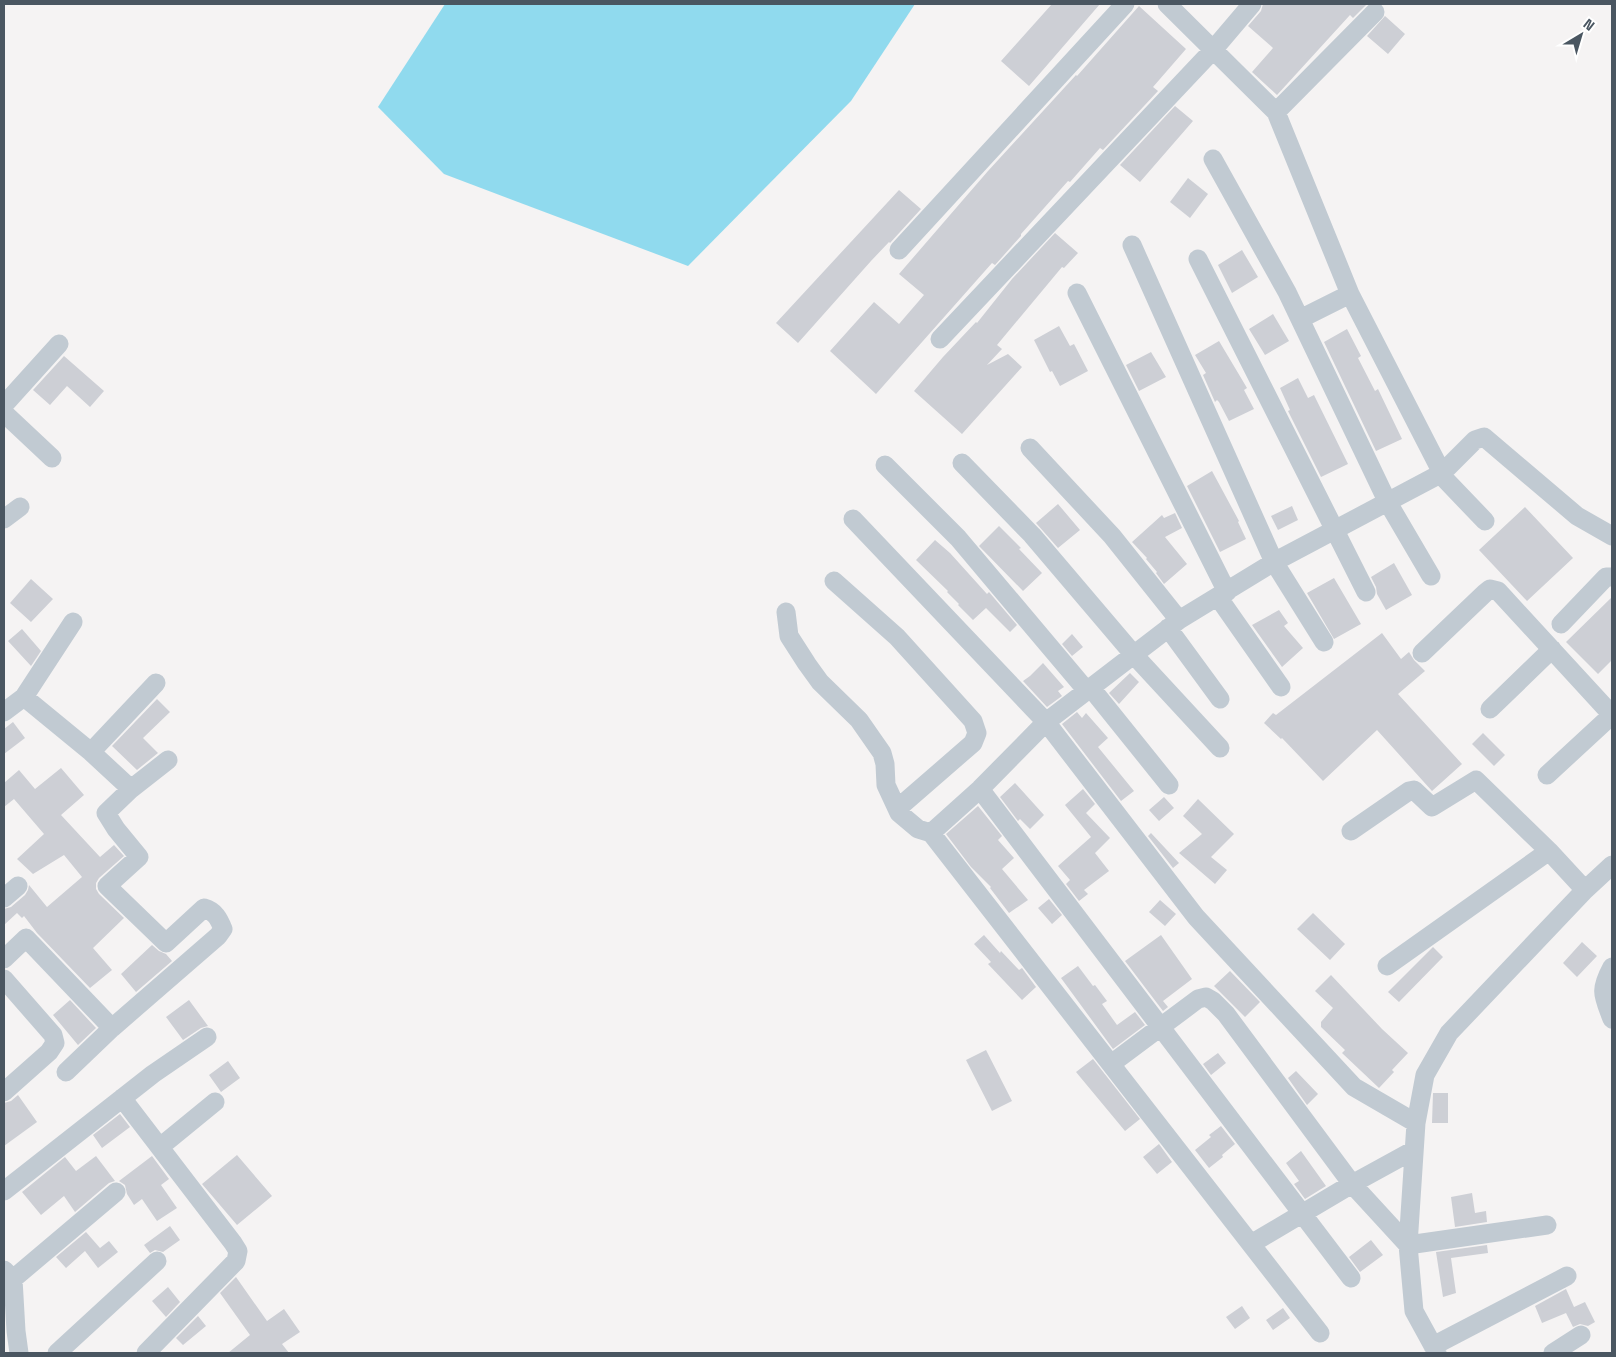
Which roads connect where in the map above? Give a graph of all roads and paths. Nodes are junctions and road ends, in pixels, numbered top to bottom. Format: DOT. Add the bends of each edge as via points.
graph roads {
  1 [pos="1125,4"];
  2 [pos="1168,4"];
  3 [pos="1252,4"];
  4 [pos="1375,12"];
  5 [pos="1213,50"];
  6 [pos="1276,112"];
  7 [pos="1213,159"];
  8 [pos="1132,245"];
  9 [pos="899,250"];
  10 [pos="1198,259"];
  11 [pos="1076,293"];
  12 [pos="1350,294"];
  13 [pos="1300,319"];
  14 [pos="940,339"];
  15 [pos="59,344"];
  16 [pos="4,405"];
  17 [pos="4,413"];
  18 [pos="1030,448"];
  19 [pos="52,458"];
  20 [pos="962,463"];
  21 [pos="885,464"];
  22 [pos="1441,474"];
  23 [pos="1387,501"];
  24 [pos="20,507"];
  25 [pos="4,519"];
  26 [pos="852,519"];
  27 [pos="1485,521"];
  28 [pos="1334,529"];
  29 [pos="1612,536"];
  30 [pos="1274,562"];
  31 [pos="1431,576"];
  32 [pos="1612,577"];
  33 [pos="834,581"];
  34 [pos="1366,592"];
  35 [pos="1222,594"];
  36 [pos="786,612"];
  37 [pos="73,622"];
  38 [pos="1174,624"];
  39 [pos="1561,624"];
  40 [pos="1324,642"];
  41 [pos="1552,648"];
  42 [pos="1422,653"];
  43 [pos="1134,655"];
  44 [pos="156,683"];
  45 [pos="1281,687"];
  46 [pos="1089,690"];
  47 [pos="24,697"];
  48 [pos="1220,699"];
  49 [pos="1490,709"];
  50 [pos="4,712"];
  51 [pos="1612,715"];
  52 [pos="1046,722"];
  53 [pos="1220,748"];
  54 [pos="91,752"];
  55 [pos="168,760"];
  56 [pos="1547,775"];
  57 [pos="1169,785"];
  58 [pos="131,789"];
  59 [pos="980,789"];
  60 [pos="898,809"];
  61 [pos="1351,831"];
  62 [pos="931,833"];
  63 [pos="1549,851"];
  64 [pos="1612,865"];
  65 [pos="18,886"];
  66 [pos="1585,890"];
  67 [pos="4,898"];
  68 [pos="4,959"];
  69 [pos="1387,966"];
  70 [pos="1612,967"];
  71 [pos="4,979"];
  72 [pos="1612,1019"];
  73 [pos="1161,1027"];
  74 [pos="112,1028"];
  75 [pos="208,1037"];
  76 [pos="1111,1064"];
  77 [pos="66,1072"];
  78 [pos="4,1092"];
  79 [pos="122,1098"];
  80 [pos="215,1102"];
  81 [pos="1416,1123"];
  82 [pos="160,1147"];
  83 [pos="1414,1150"];
  84 [pos="1352,1184"];
  85 [pos="4,1191"];
  86 [pos="116,1192"];
  87 [pos="1303,1214"];
  88 [pos="1547,1225"];
  89 [pos="1251,1244"];
  90 [pos="1408,1245"];
  91 [pos="157,1261"];
  92 [pos="8,1274"];
  93 [pos="1567,1276"];
  94 [pos="1351,1278"];
  95 [pos="1320,1333"];
  96 [pos="1581,1335"];
  97 [pos="1435,1350"];
  98 [pos="19,1353"];
  99 [pos="57,1353"];
  100 [pos="146,1353"];
  101 [pos="1553,1353"];
  1 -- 9 [label="street"];
  2 -- 5 [label="street"];
  3 -- 5 [label="street"];
  4 -- 6 [label="street"];
  5 -- 6 [label="street"];
  5 -- 14 [label="street"];
  6 -- 12 [label="street"];
  7 -- 13 [label="street"];
  8 -- 30 [label="street"];
  10 -- 28 [label="street"];
  11 -- 35 [label="street"];
  12 -- 13 [label="street"];
  12 -- 22 [label="street"];
  13 -- 23 [label="street"];
  15 -- 16 [label="street"];
  17 -- 19 [label="street"];
  18 -- 38 [label="street" via="1112,536"];
  20 -- 43 [label="street" via="1032,536"];
  21 -- 46 [label="street" via="958,538"];
  22 -- 23 [label="street"];
  22 -- 27 [label="street"];
  22 -- 29 [label="street" via="1475,440 1484,437 1576,516"];
  23 -- 28 [label="street"];
  23 -- 31 [label="street"];
  24 -- 25 [label="street"];
  26 -- 52 [label="street"];
  28 -- 30 [label="street"];
  28 -- 34 [label="street"];
  30 -- 35 [label="street"];
  30 -- 40 [label="street"];
  32 -- 39 [label="street" via="1606,578"];
  33 -- 60 [label="street" via="897,637 973,721 977,733 973,743"];
  35 -- 38 [label="street"];
  35 -- 45 [label="street"];
  36 -- 60 [label="street" via="789,636 820,682 866,728 882,753 886,785"];
  37 -- 47 [label="street"];
  38 -- 43 [label="street"];
  38 -- 48 [label="street"];
  41 -- 42 [label="street" via="1498,591 1490,589"];
  41 -- 49 [label="street"];
  41 -- 51 [label="street"];
  43 -- 46 [label="street"];
  43 -- 53 [label="street"];
  44 -- 54 [label="street"];
  46 -- 52 [label="street"];
  46 -- 57 [label="street"];
  47 -- 50 [label="street"];
  47 -- 54 [label="street"];
  51 -- 56 [label="street"];
  52 -- 59 [label="street"];
  52 -- 81 [label="street" via="1196,917 1354,1087"];
  54 -- 58 [label="street"];
  55 -- 58 [label="street"];
  58 -- 74 [label="street" via="106,813 139,857 107,886 166,943 204,908 212,910 223,929"];
  59 -- 62 [label="street"];
  59 -- 73 [label="street"];
  60 -- 62 [label="street" via="918,829"];
  61 -- 63 [label="street" via="1409,791 1414,790 1432,807 1476,780"];
  62 -- 76 [label="street"];
  63 -- 66 [label="street"];
  63 -- 69 [label="street"];
  64 -- 66 [label="street"];
  65 -- 67 [label="street"];
  66 -- 81 [label="street" via="1449,1033 1425,1075"];
  68 -- 74 [label="street" via="26,938"];
  70 -- 72 [label="street" via="1603,994"];
  71 -- 78 [label="street" via="54,1035 56,1043"];
  73 -- 76 [label="street"];
  73 -- 84 [label="street" via="1198,999 1206,996 1213,1000"];
  73 -- 87 [label="street"];
  74 -- 77 [label="street"];
  75 -- 79 [label="street"];
  76 -- 89 [label="street"];
  79 -- 82 [label="street"];
  79 -- 85 [label="street"];
  80 -- 82 [label="street"];
  81 -- 83 [label="street"];
  82 -- 100 [label="street" via="238,1251 236,1261"];
  83 -- 84 [label="street"];
  83 -- 90 [label="street"];
  84 -- 87 [label="street"];
  84 -- 90 [label="street"];
  86 -- 92 [label="street"];
  87 -- 89 [label="street"];
  87 -- 94 [label="street"];
  88 -- 90 [label="street"];
  89 -- 95 [label="street"];
  90 -- 97 [label="street" via="1414,1311"];
  91 -- 99 [label="street"];
  92 -- 98 [label="street"];
  93 -- 97 [label="street"];
  96 -- 101 [label="street"];
}
